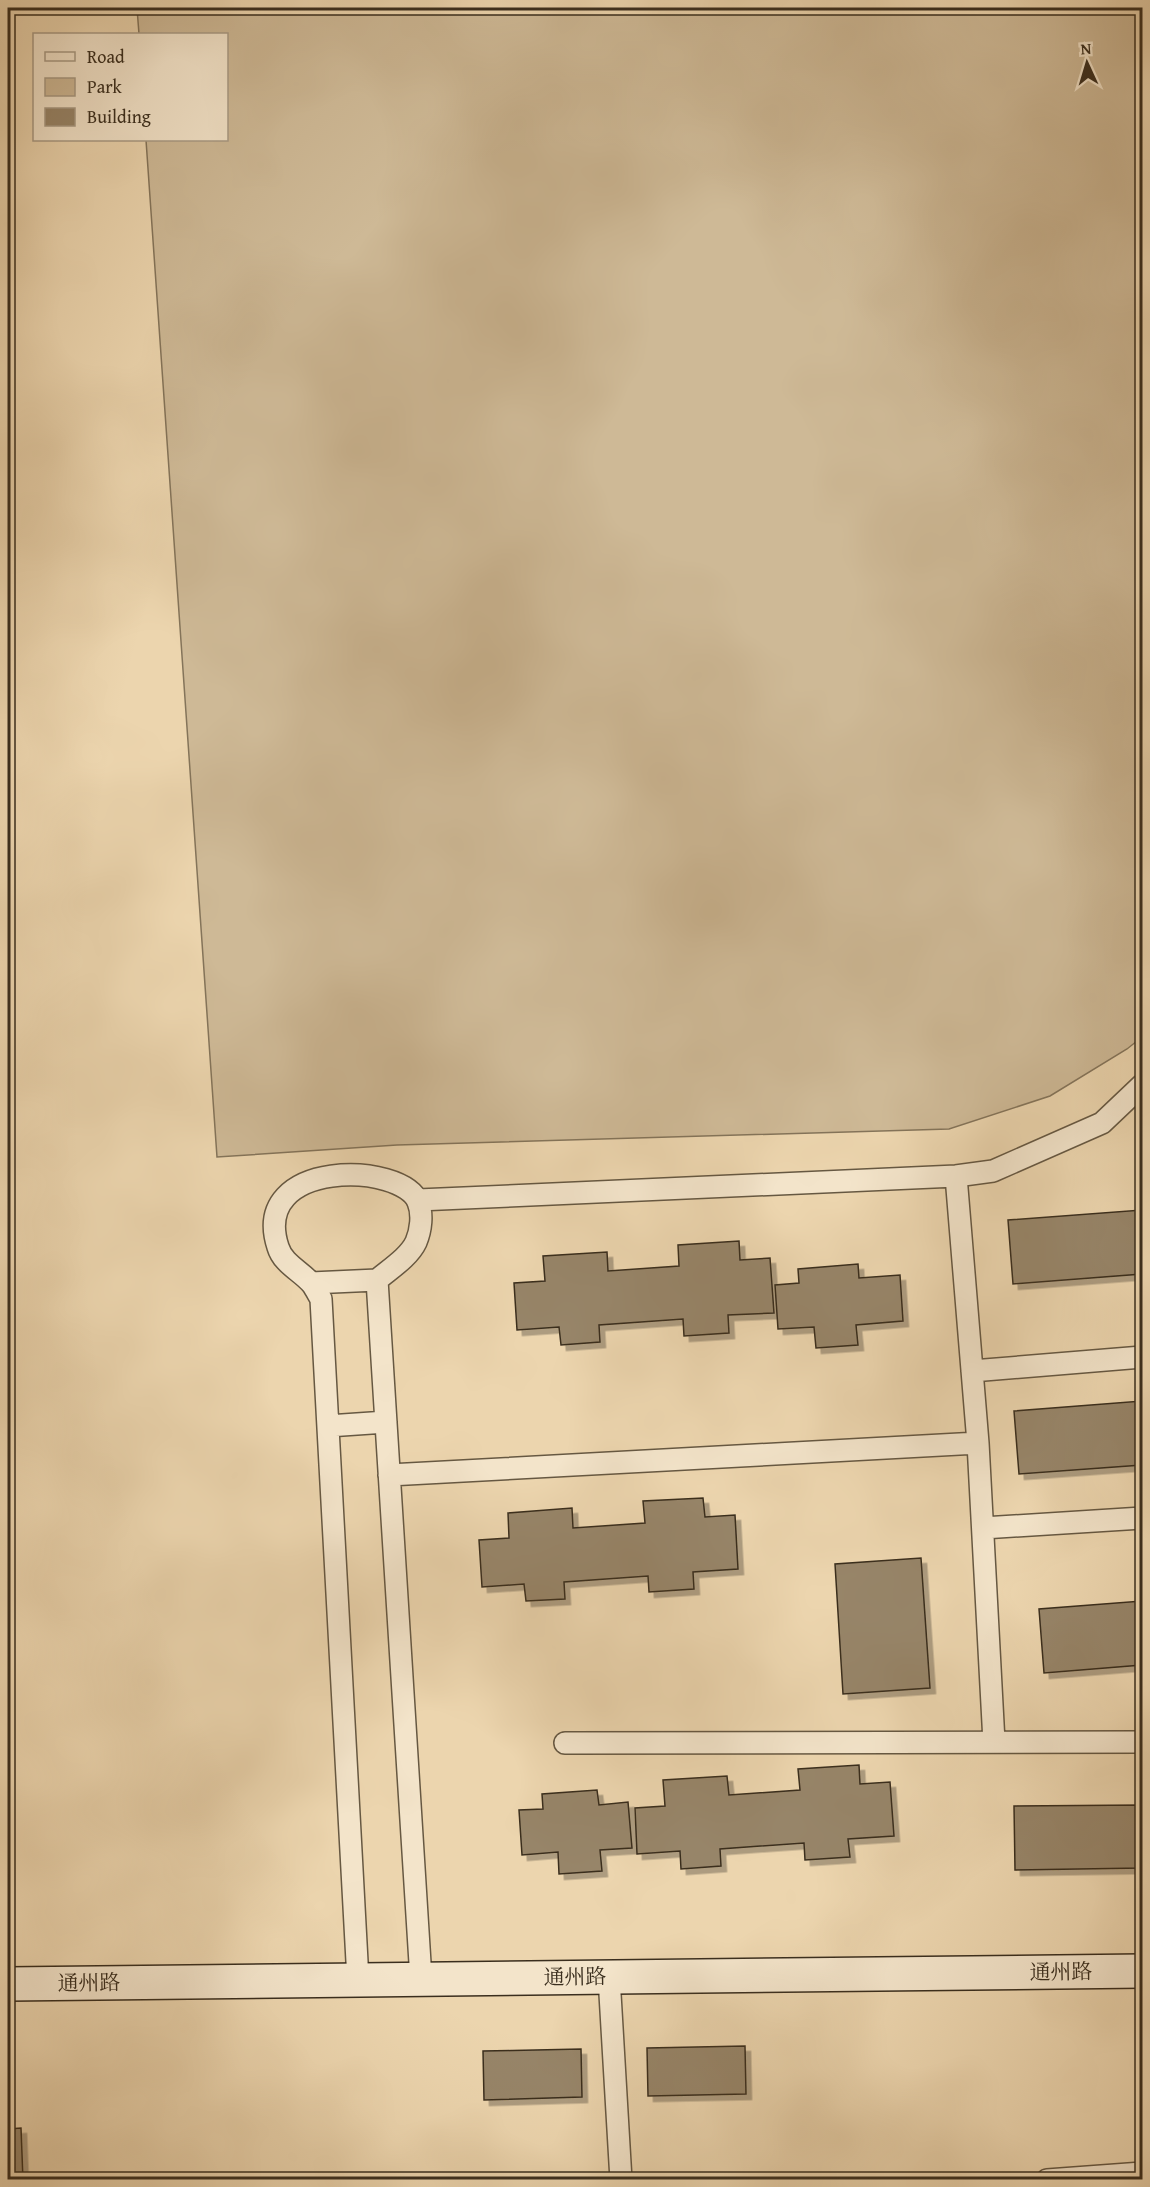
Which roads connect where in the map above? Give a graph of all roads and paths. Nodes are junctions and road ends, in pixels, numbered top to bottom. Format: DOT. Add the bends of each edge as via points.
graph roads {
  1 [pos="1143,1085"];
  2 [pos="956,1176"];
  3 [pos="418,1200"];
  4 [pos="377,1280"];
  5 [pos="311,1283"];
  6 [pos="1143,1357"];
  7 [pos="972,1371"];
  8 [pos="386,1422"];
  9 [pos="328,1426"];
  10 [pos="978,1443"];
  11 [pos="389,1476"];
  12 [pos="1143,1518"];
  13 [pos="982,1528"];
  14 [pos="994,1742"];
  15 [pos="1143,1742"];
  16 [pos="565,1743"];
  17 [pos="1143,1971"];
  18 [pos="609,1977"];
  19 [pos="421,1979"];
  20 [pos="358,1980"];
  21 [pos="8,1984"];
  22 [pos="1143,2173"];
  23 [pos="621,2180"];
  24 [pos="1047,2180"];
  1 -- 2 [label="lane" via="1102,1124 993,1171"];
  2 -- 3 [label="lane"];
  2 -- 7 [label="lane"];
  3 -- 4 [label="lane" via="421,1222 416,1243"];
  3 -- 5 [label="lane" via="407,1189 384,1179 362,1176 318,1178 296,1187 278,1206 274,1227 279,1250 294,1270"];
  4 -- 5 [label="lane"];
  4 -- 8 [label="lane"];
  5 -- 9 [label="lane" via="321,1299"];
  6 -- 7 [label="lane"];
  7 -- 10 [label="lane"];
  8 -- 9 [label="lane"];
  8 -- 11 [label="lane"];
  9 -- 20 [label="lane"];
  10 -- 11 [label="lane"];
  10 -- 13 [label="lane"];
  11 -- 19 [label="lane"];
  12 -- 13 [label="lane"];
  13 -- 14 [label="lane"];
  14 -- 15 [label="lane"];
  14 -- 16 [label="lane"];
  17 -- 18 [label="street, 通州路"];
  18 -- 19 [label="street, 通州路"];
  18 -- 23 [label="lane"];
  19 -- 20 [label="street, 通州路"];
  20 -- 21 [label="street, 通州路"];
  22 -- 24 [label="lane"];
}
